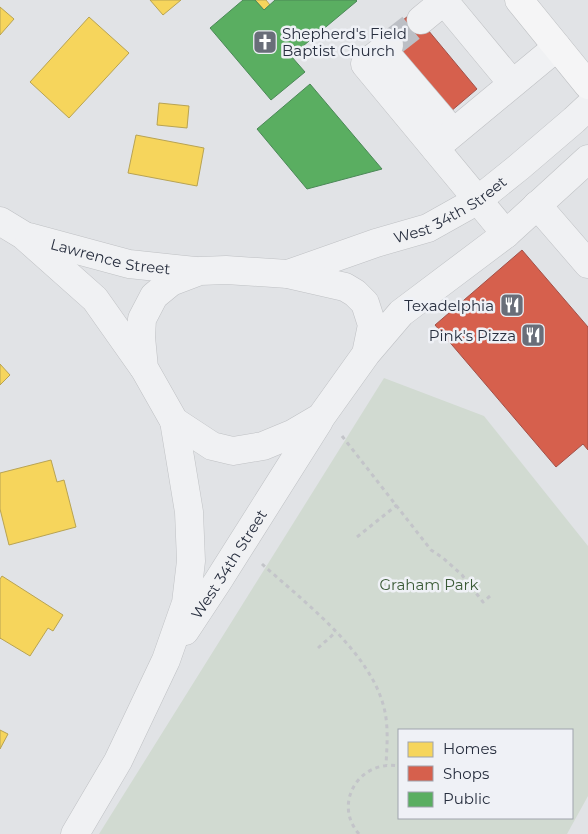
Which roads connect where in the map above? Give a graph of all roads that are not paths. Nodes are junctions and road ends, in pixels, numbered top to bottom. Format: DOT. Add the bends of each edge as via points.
graph roads {
  1 [pos="518,0"];
  2 [pos="444,1"];
  3 [pos="421,20"];
  4 [pos="557,46"];
  5 [pos="386,48"];
  6 [pos="512,84"];
  7 [pos="588,85"];
  8 [pos="588,106"];
  9 [pos="444,140"];
  10 [pos="584,170"];
  11 [pos="478,200"];
  12 [pos="537,205"];
  13 [pos="0,221"];
  14 [pos="506,234"];
  15 [pos="23,235"];
  16 [pos="588,264"];
  17 [pos="200,271"];
  18 [pos="288,274"];
  19 [pos="366,354"];
  20 [pos="144,368"];
  21 [pos="321,417"];
  22 [pos="174,421"];
  23 [pos="166,660"];
  24 [pos="75,834"];
  1 -- 4 [label="main road"];
  2 -- 3 [label="street"];
  2 -- 6 [label="street"];
  4 -- 6 [label="street"];
  4 -- 7 [label="main road"];
  5 -- 9 [label="street"];
  6 -- 9 [label="street"];
  8 -- 11 [label="street, West 34th Street"];
  9 -- 11 [label="street"];
  10 -- 12 [label="street"];
  11 -- 14 [label="street"];
  11 -- 18 [label="street, West 34th Street" via="428,228"];
  12 -- 14 [label="street"];
  12 -- 16 [label="street"];
  13 -- 15 [label="street, Lawrence Street"];
  14 -- 19 [label="street" via="401,313"];
  15 -- 17 [label="street, Lawrence Street" via="128,264"];
  15 -- 20 [label="street, Lawrence Street" via="94,299"];
  17 -- 18 [label="street"];
  17 -- 20 [label="street" via="171,282 154,296 142,319"];
  18 -- 19 [label="street" via="345,287 365,302 372,325"];
  19 -- 21 [label="street, West 34th Street"];
  20 -- 22 [label="street, Lawrence Street"];
  21 -- 22 [label="street" via="263,446 233,451 212,446"];
  21 -- 23 [label="street, West 34th Street"];
  22 -- 23 [label="street, West 34th Street" via="189,512 191,561 186,603"];
  23 -- 24 [label="street, West 34th Street" via="118,761"];
}
